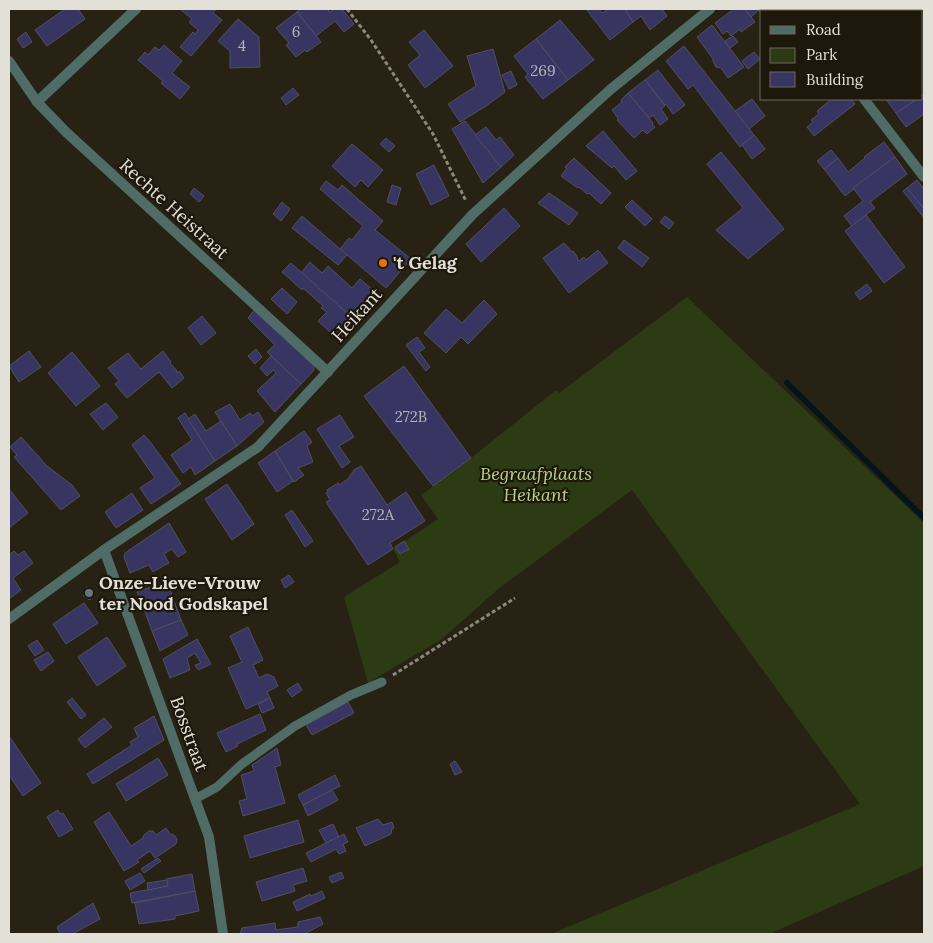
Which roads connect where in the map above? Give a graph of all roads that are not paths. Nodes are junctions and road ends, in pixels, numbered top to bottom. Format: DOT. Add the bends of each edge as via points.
graph roads {
  1 [pos="136,9"];
  2 [pos="710,9"];
  3 [pos="9,61"];
  4 [pos="865,100"];
  5 [pos="37,102"];
  6 [pos="924,177"];
  7 [pos="328,372"];
  8 [pos="104,550"];
  9 [pos="9,619"];
  10 [pos="382,682"];
  11 [pos="195,799"];
  12 [pos="223,934"];
  1 -- 5 [label="street"];
  2 -- 7 [label="street, Heikant" via="611,89 473,214"];
  3 -- 5 [label="street, Rechte Heistraat"];
  4 -- 6 [label="street"];
  5 -- 7 [label="street, Rechte Heistraat"];
  7 -- 8 [label="street, Heikant" via="258,447"];
  8 -- 9 [label="street, Heikant"];
  8 -- 11 [label="street, Bosstraat"];
  10 -- 11 [label="lane" via="351,694 295,726 242,764 217,787"];
  11 -- 12 [label="street, Bosstraat" via="209,837"];
}
